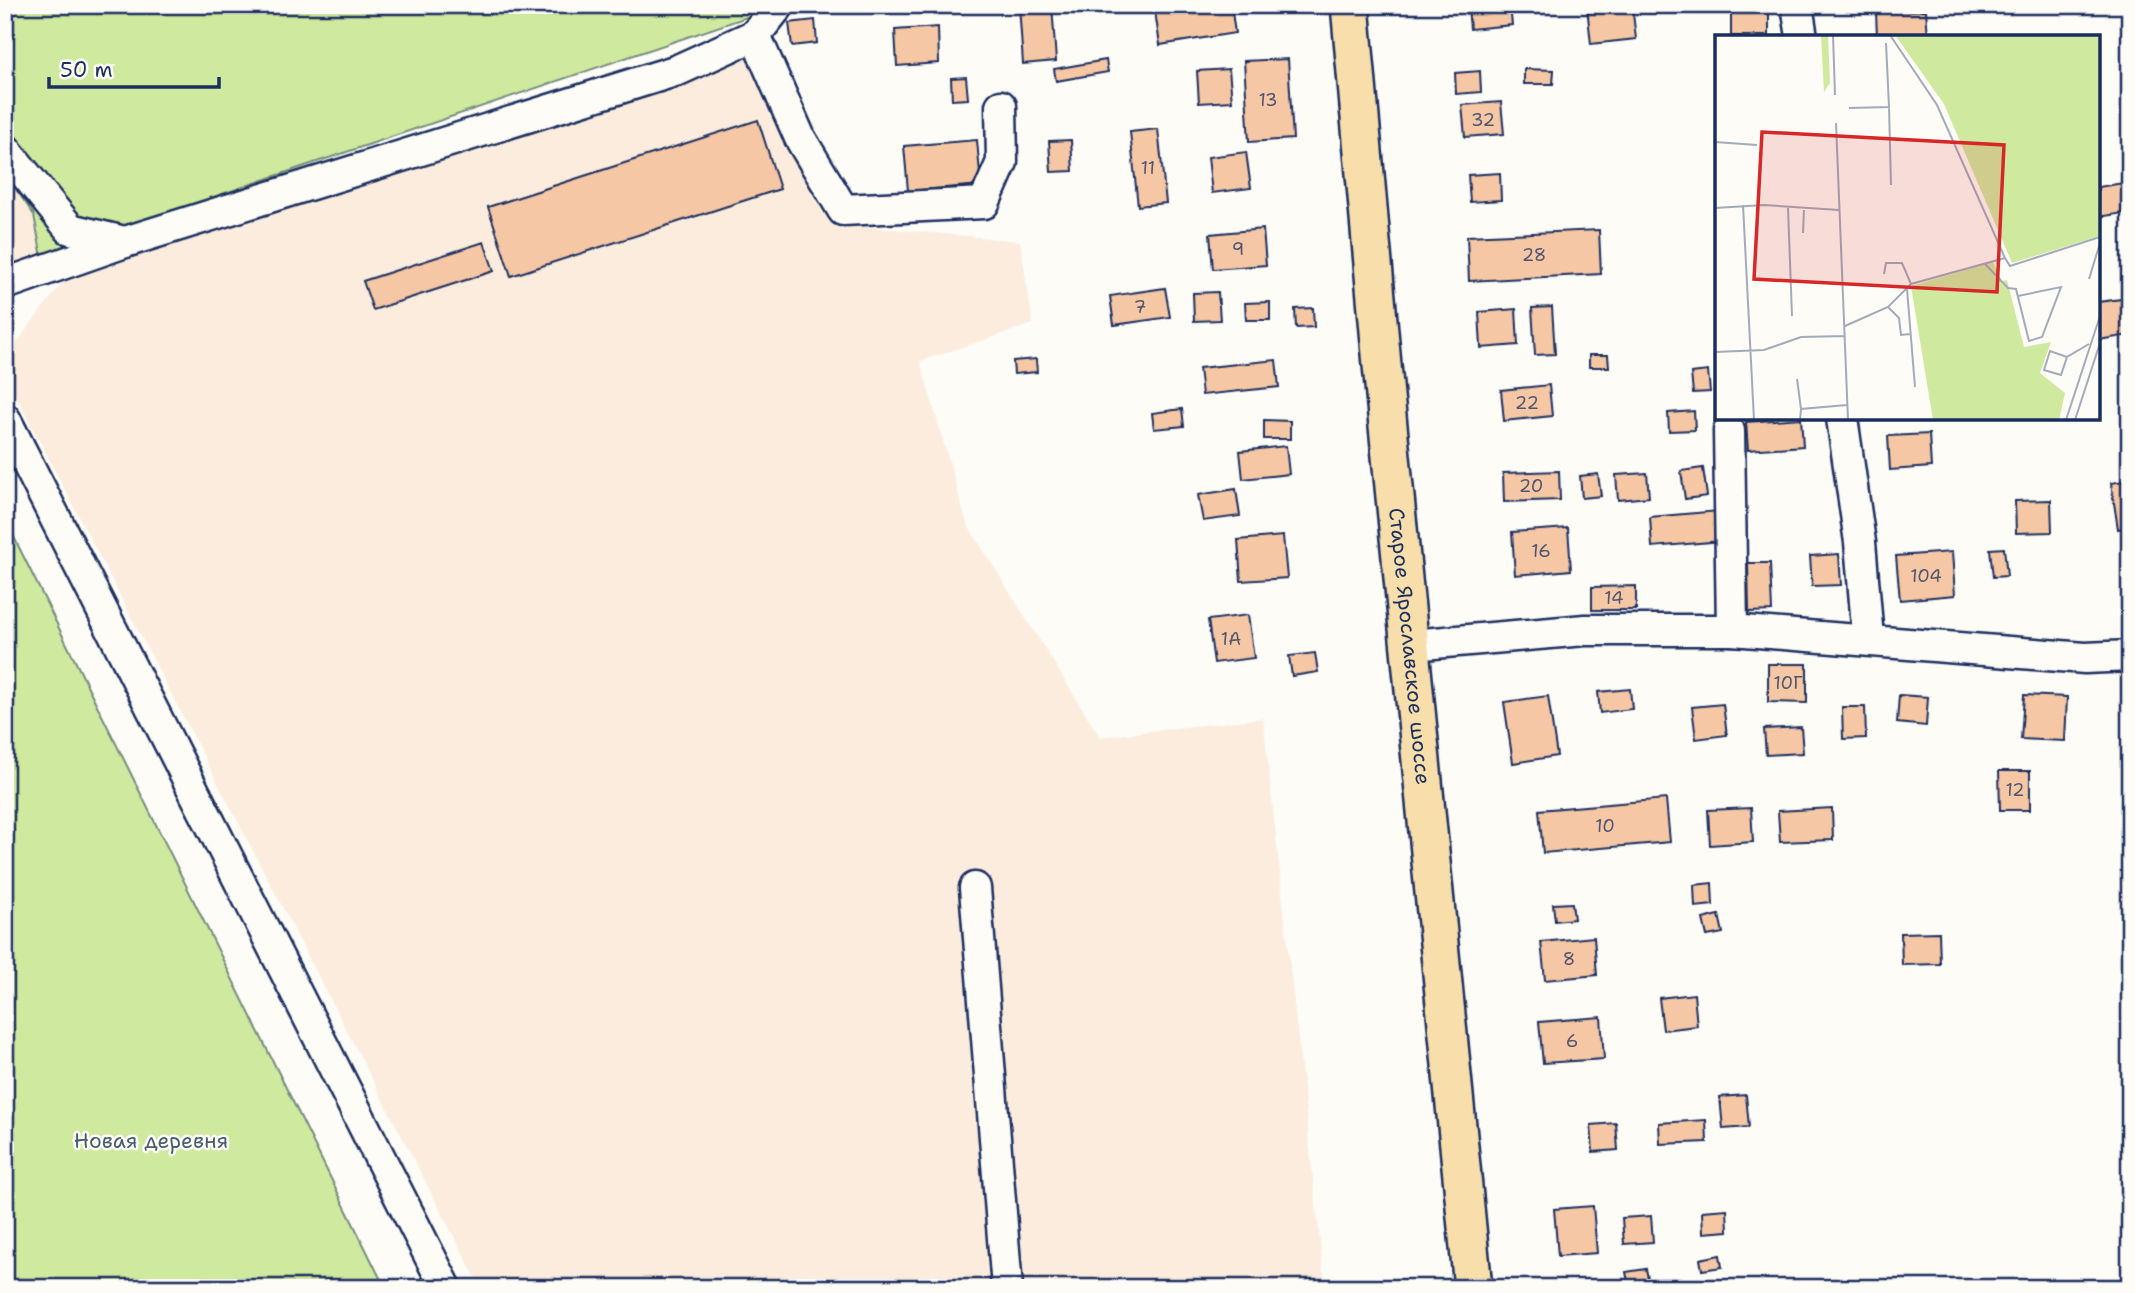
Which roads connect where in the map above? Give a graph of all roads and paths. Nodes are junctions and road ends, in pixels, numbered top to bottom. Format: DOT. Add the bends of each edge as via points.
graph roads {
  1 [pos="779,5"];
  2 [pos="1350,5"];
  3 [pos="1797,5"];
  4 [pos="755,35"];
  5 [pos="1801,35"];
  6 [pos="1001,106"];
  7 [pos="5,149"];
  8 [pos="125,242"];
  9 [pos="5,284"];
  10 [pos="5,419"];
  11 [pos="1842,420"];
  12 [pos="1729,431"];
  13 [pos="1732,629"];
  14 [pos="1868,639"];
  15 [pos="1411,645"];
  16 [pos="2130,656"];
  17 [pos="975,888"];
  18 [pos="446,1288"];
  19 [pos="1007,1288"];
  20 [pos="1473,1288"];
  1 -- 4 [label="lane"];
  2 -- 15 [label="main road, Старое Ярославское шоссе"];
  3 -- 5 [label="lane"];
  4 -- 6 [label="lane" via="800,138 843,209 984,203 1002,162"];
  4 -- 8 [label="lane" via="678,70"];
  7 -- 8 [label="lane" via="70,229"];
  8 -- 9 [label="lane"];
  10 -- 18 [label="lane"];
  11 -- 14 [label="lane"];
  12 -- 13 [label="lane"];
  13 -- 14 [label="lane"];
  13 -- 15 [label="lane" via="1585,630"];
  14 -- 16 [label="lane" via="2085,658"];
  15 -- 20 [label="main road, Старое Ярославское шоссе"];
  17 -- 19 [label="lane"];
}
